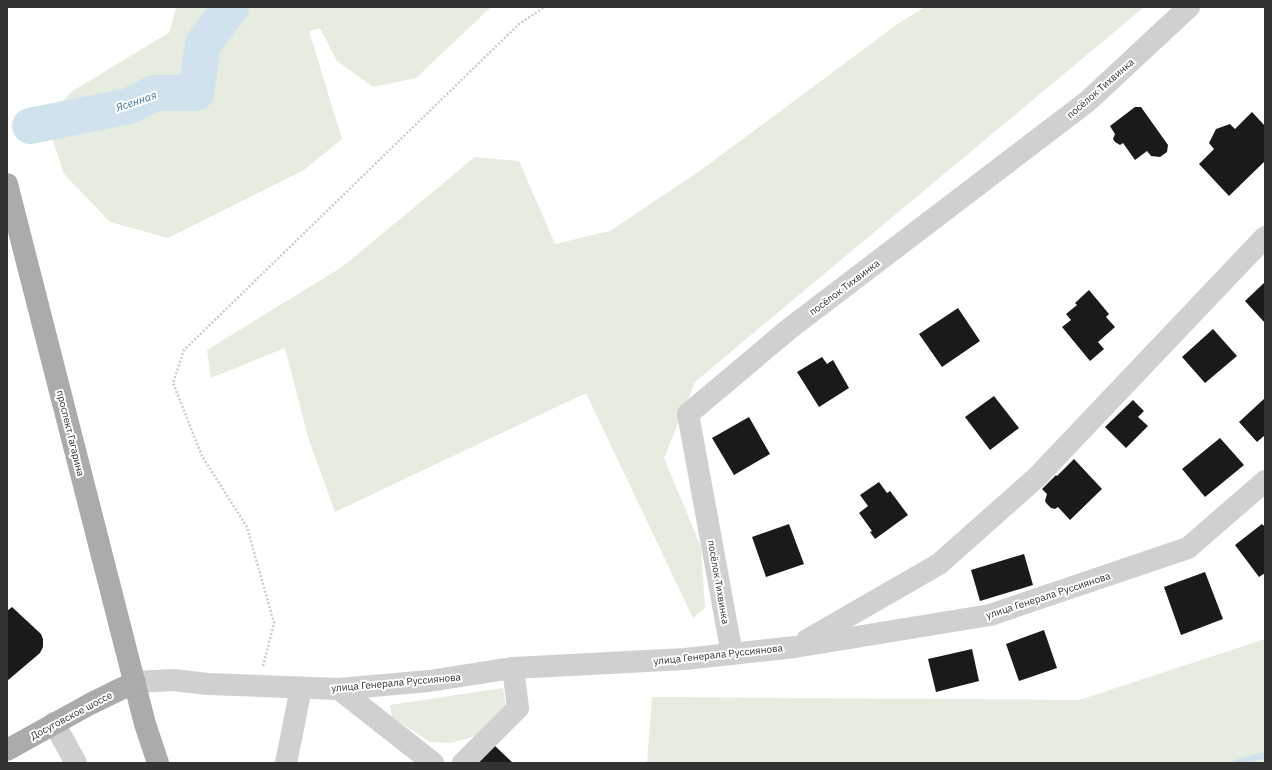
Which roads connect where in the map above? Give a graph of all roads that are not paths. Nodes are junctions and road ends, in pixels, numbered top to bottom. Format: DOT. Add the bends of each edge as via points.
graph roads {
  1 [pos="1189,7"];
  2 [pos="7,184"];
  3 [pos="1265,237"];
  4 [pos="1265,481"];
  5 [pos="795,647"];
  6 [pos="732,654"];
  7 [pos="513,668"];
  8 [pos="135,682"];
  9 [pos="301,688"];
  10 [pos="339,689"];
  11 [pos="54,723"];
  12 [pos="7,750"];
  13 [pos="76,763"];
  14 [pos="158,763"];
  15 [pos="286,763"];
  16 [pos="433,763"];
  17 [pos="463,763"];
  1 -- 6 [label="street, посёлок Тихвинка" via="1088,101 789,329 688,414"];
  2 -- 8 [label="main road, проспект Гагарина"];
  3 -- 5 [label="street" via="1037,477 939,564"];
  4 -- 5 [label="street, улица Генерала Руссиянова" via="1188,548 990,615"];
  5 -- 6 [label="street, улица Генерала Руссиянова"];
  6 -- 7 [label="street, улица Генерала Руссиянова"];
  7 -- 10 [label="street, улица Генерала Руссиянова" via="429,681"];
  7 -- 17 [label="street" via="518,708"];
  8 -- 9 [label="street, улица Генерала Руссиянова" via="173,680"];
  8 -- 11 [label="main road, Досуговское шоссе"];
  8 -- 14 [label="main road, проспект Гагарина"];
  9 -- 10 [label="street, улица Генерала Руссиянова"];
  9 -- 15 [label="street"];
  10 -- 16 [label="street"];
  11 -- 12 [label="main road, Досуговское шоссе"];
  11 -- 13 [label="street"];
}
